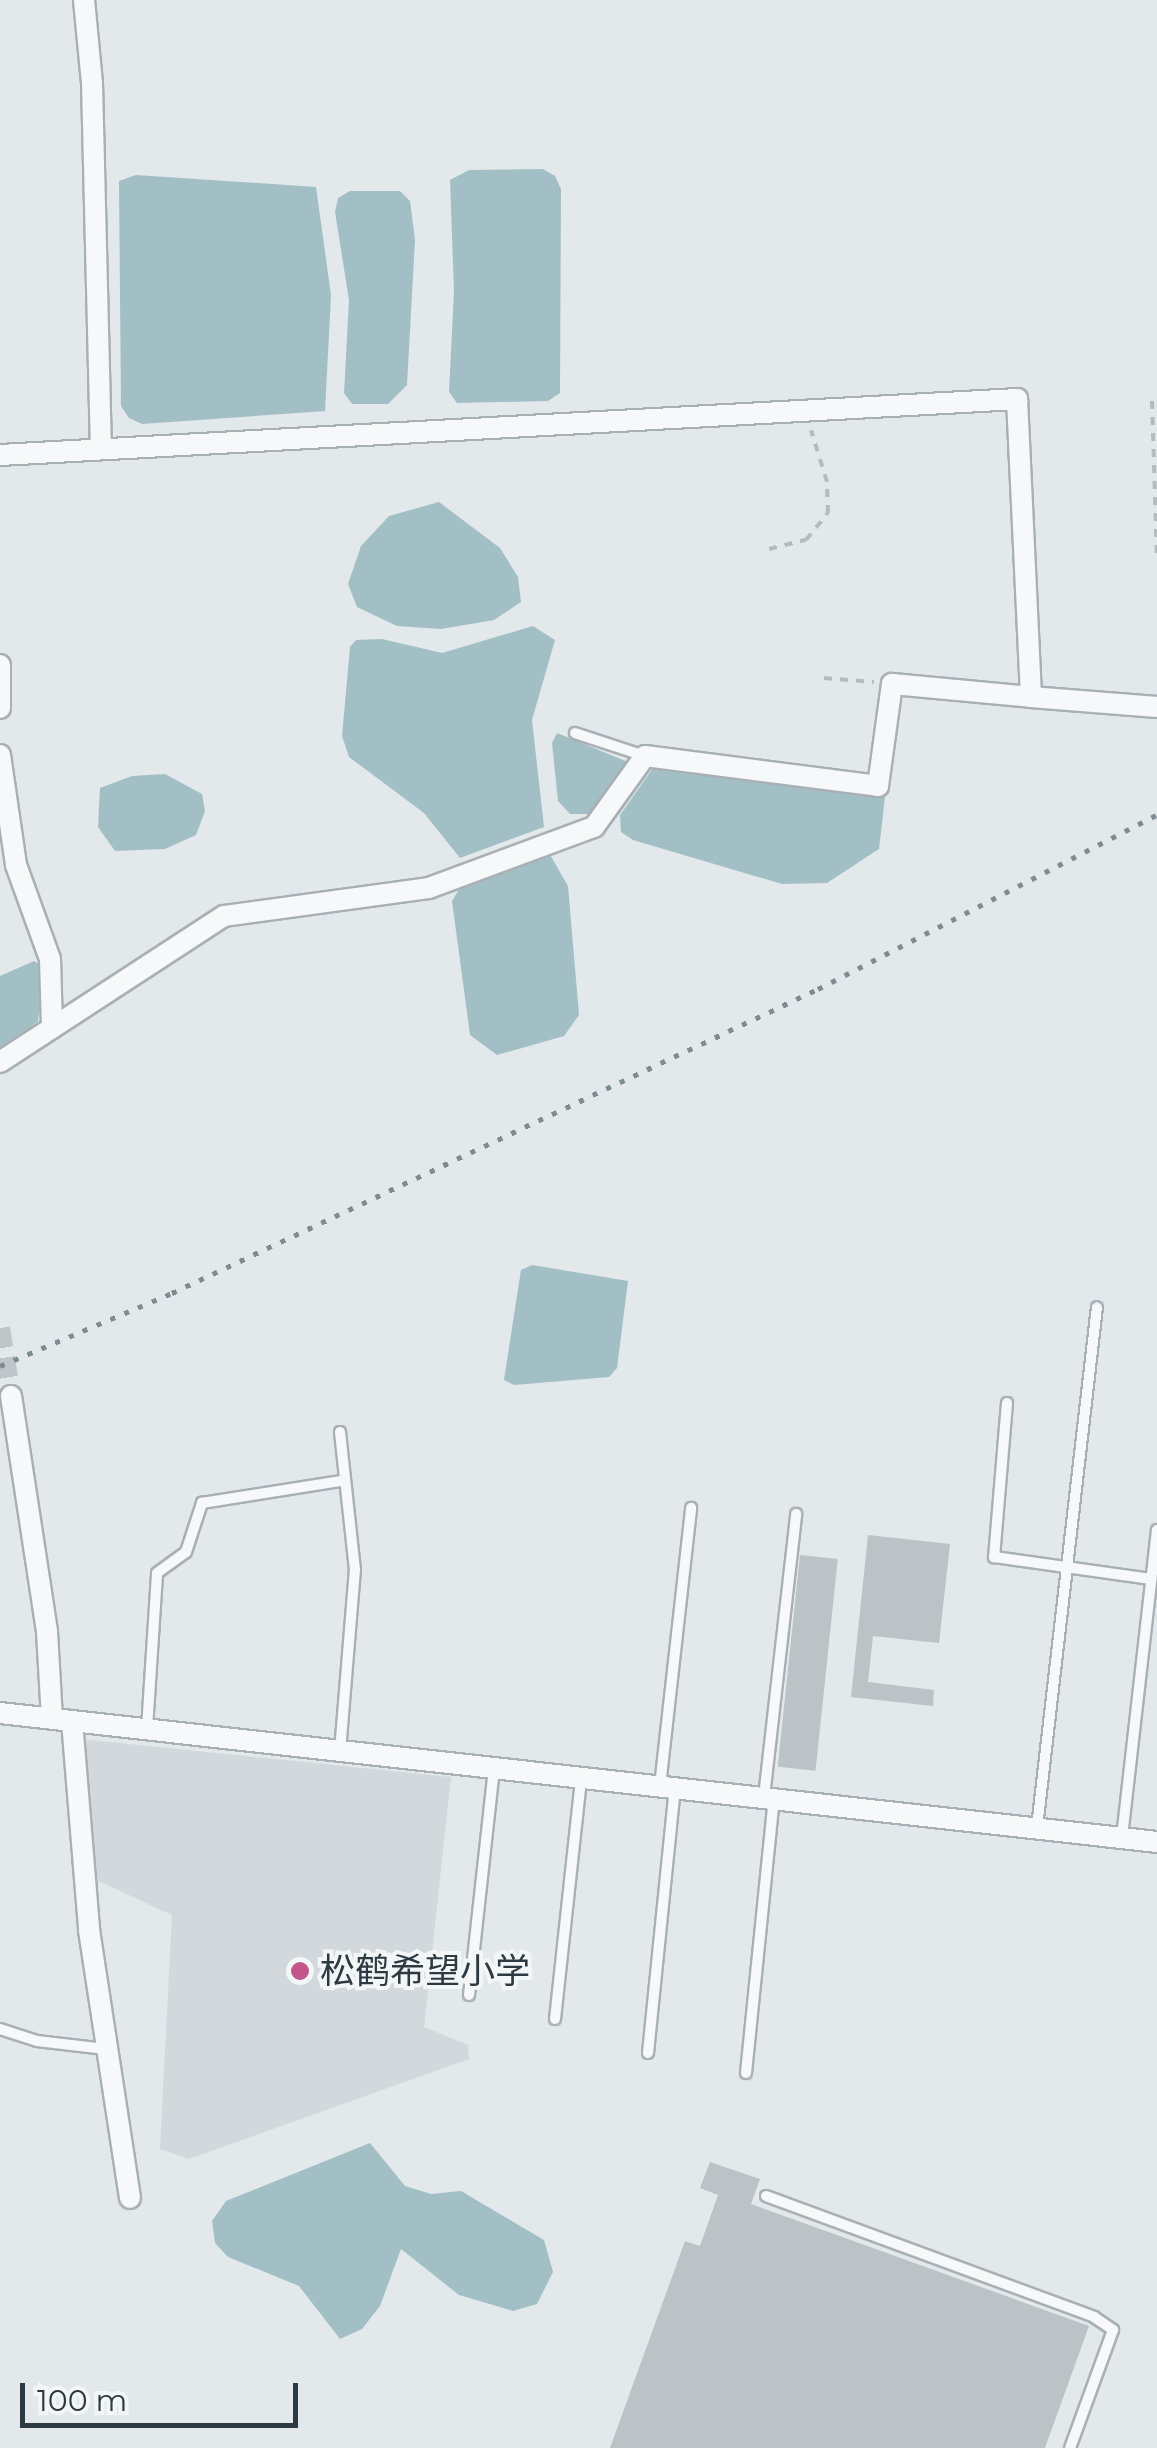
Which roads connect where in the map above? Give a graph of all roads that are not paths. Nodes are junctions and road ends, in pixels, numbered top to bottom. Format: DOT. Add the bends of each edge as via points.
graph roads {
  1 [pos="84,0"];
  2 [pos="101,449"];
  3 [pos="0,454"];
  4 [pos="0,665"];
  5 [pos="1031,697"];
  6 [pos="1157,707"];
  7 [pos="0,708"];
  8 [pos="575,732"];
  9 [pos="0,755"];
  10 [pos="645,756"];
  11 [pos="52,1028"];
  12 [pos="0,1062"];
  13 [pos="1096,1306"];
  14 [pos="11,1396"];
  15 [pos="1006,1403"];
  16 [pos="340,1432"];
  17 [pos="342,1481"];
  18 [pos="691,1508"];
  19 [pos="796,1514"];
  20 [pos="1157,1530"];
  21 [pos="1067,1569"];
  22 [pos="1151,1579"];
  23 [pos="0,1713"];
  24 [pos="62,1720"];
  25 [pos="147,1729"];
  26 [pos="340,1750"];
  27 [pos="494,1767"];
  28 [pos="581,1777"];
  29 [pos="668,1786"];
  30 [pos="769,1798"];
  31 [pos="1037,1827"];
  32 [pos="1122,1837"];
  33 [pos="1157,1842"];
  34 [pos="470,1995"];
  35 [pos="555,2018"];
  36 [pos="0,2029"];
  37 [pos="111,2049"];
  38 [pos="648,2052"];
  39 [pos="746,2073"];
  40 [pos="766,2196"];
  41 [pos="130,2198"];
  42 [pos="1070,2448"];
  1 -- 2 [label="street"];
  2 -- 3 [label="street"];
  2 -- 5 [label="street" via="1017,399"];
  4 -- 7 [label="street"];
  5 -- 6 [label="street"];
  5 -- 10 [label="street" via="892,684 878,786"];
  8 -- 10 [label="lane"];
  9 -- 11 [label="street" via="16,864 50,959"];
  10 -- 11 [label="street" via="594,827 428,888 224,916"];
  11 -- 12 [label="street"];
  13 -- 21 [label="lane"];
  14 -- 24 [label="street"];
  15 -- 21 [label="lane" via="992,1552 998,1561"];
  16 -- 17 [label="lane"];
  17 -- 25 [label="lane" via="202,1503 186,1552 156,1573"];
  17 -- 26 [label="lane" via="355,1568"];
  18 -- 29 [label="lane"];
  19 -- 30 [label="lane"];
  20 -- 22 [label="lane"];
  21 -- 22 [label="lane"];
  21 -- 31 [label="lane"];
  22 -- 32 [label="lane"];
  23 -- 24 [label="street"];
  24 -- 25 [label="street"];
  24 -- 37 [label="street"];
  25 -- 26 [label="street"];
  26 -- 27 [label="street"];
  27 -- 28 [label="street"];
  27 -- 34 [label="lane"];
  28 -- 29 [label="street"];
  28 -- 35 [label="lane"];
  29 -- 30 [label="street"];
  29 -- 38 [label="lane"];
  30 -- 31 [label="street"];
  30 -- 39 [label="lane"];
  31 -- 32 [label="street"];
  32 -- 33 [label="street"];
  36 -- 37 [label="lane" via="36,2041"];
  37 -- 41 [label="street"];
  40 -- 42 [label="lane" via="1113,2330"];
}
